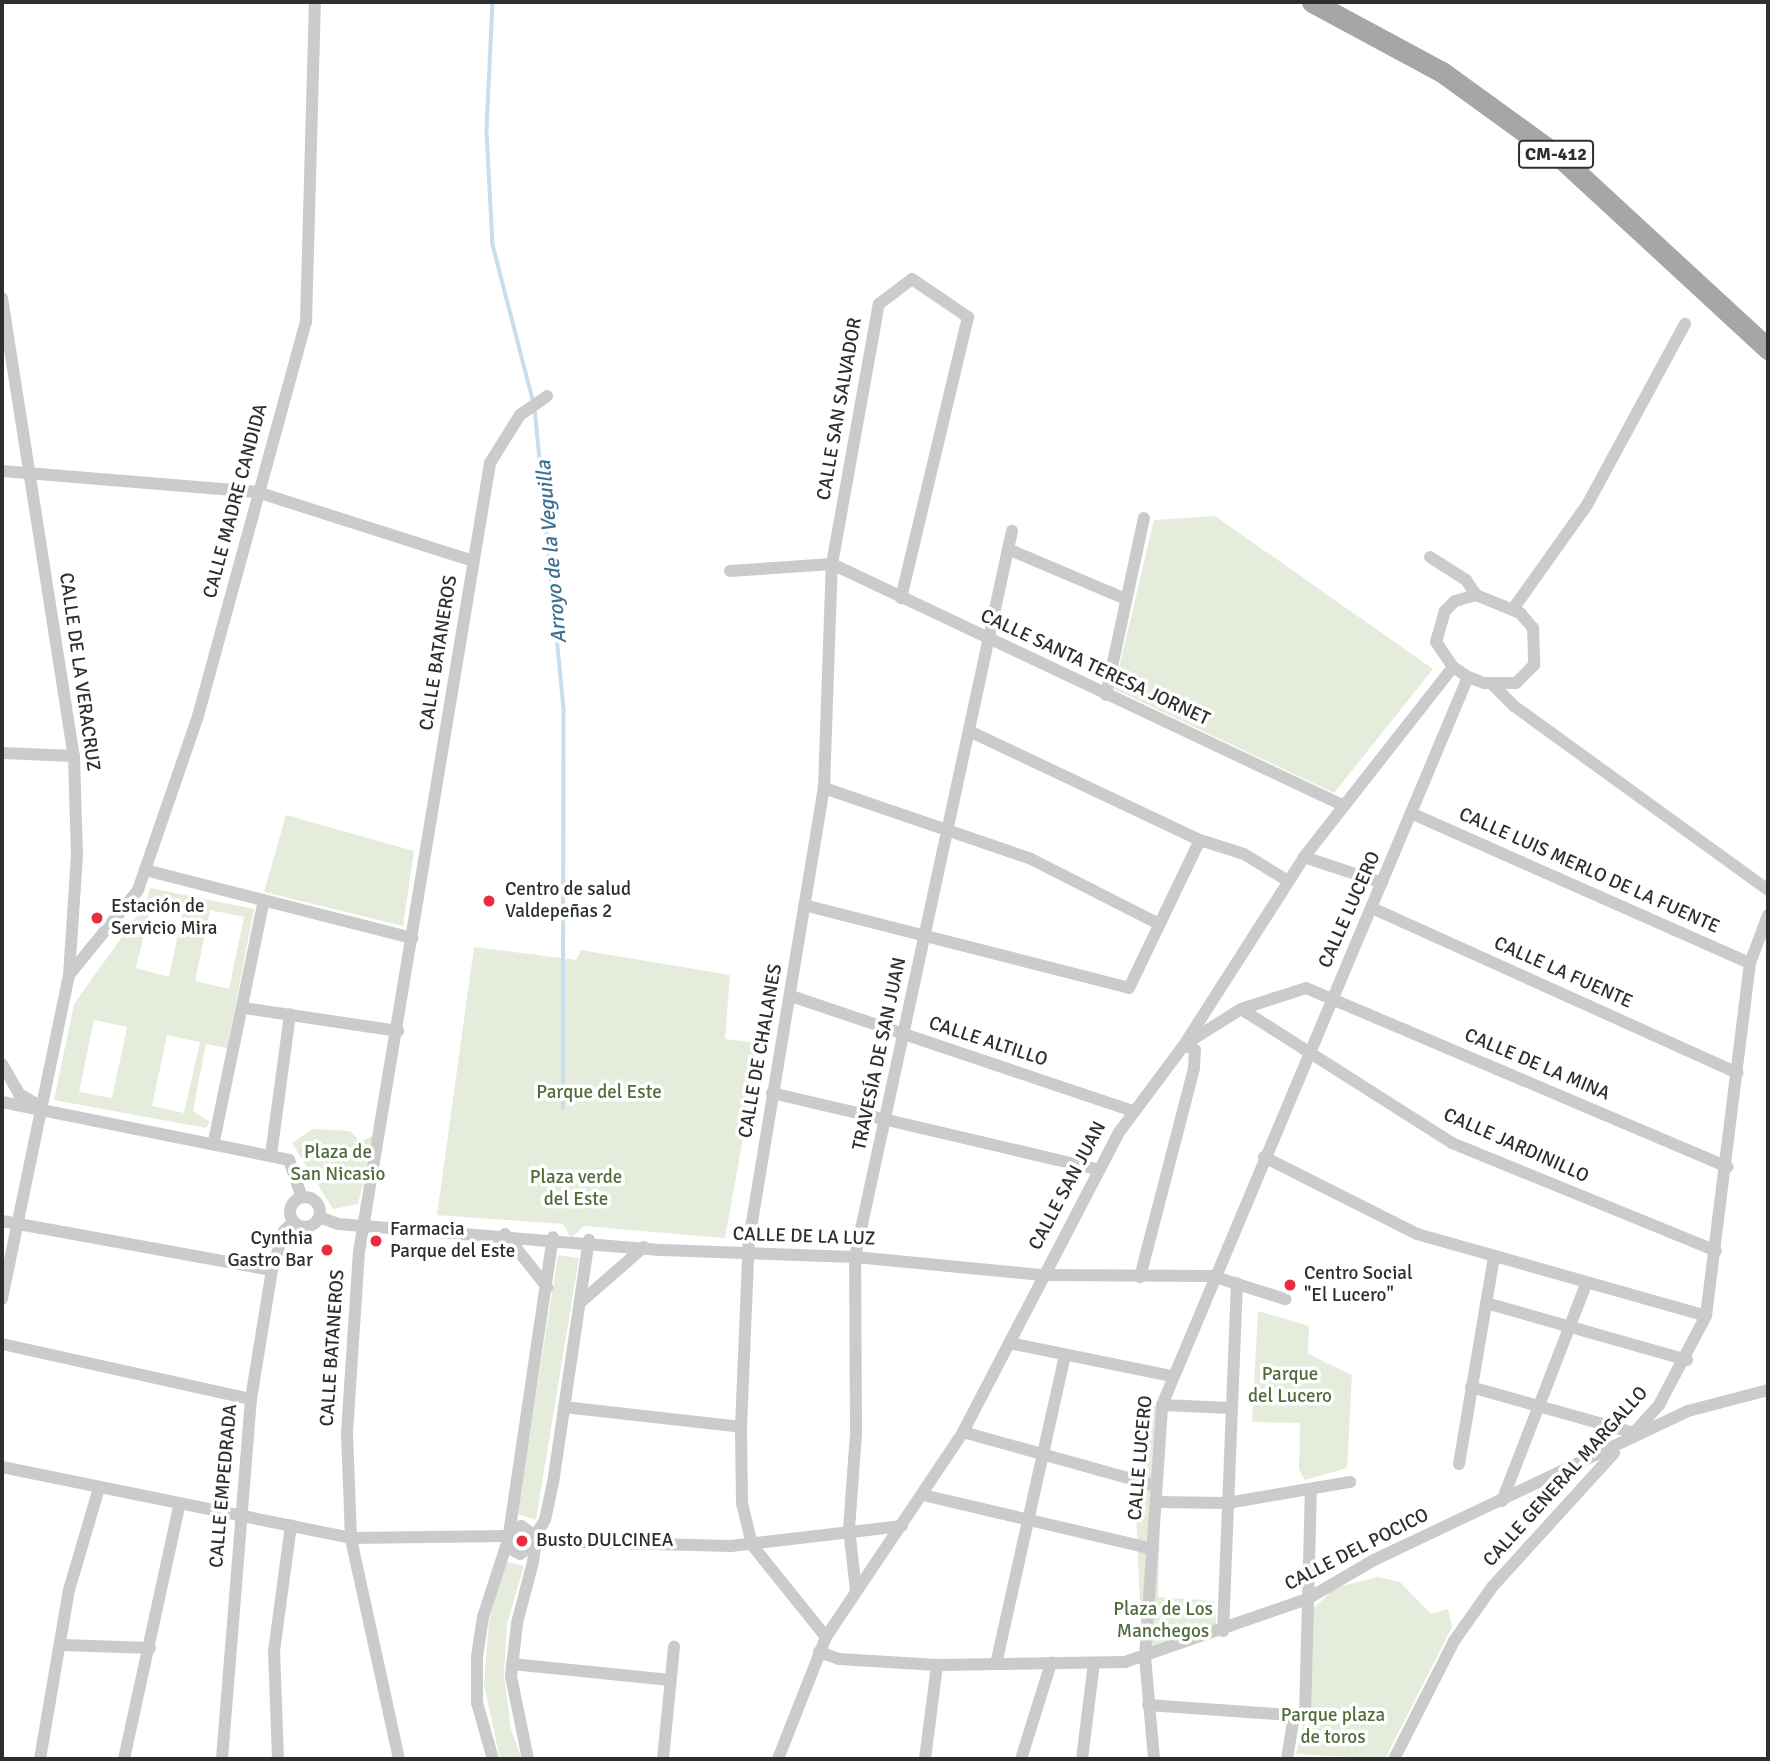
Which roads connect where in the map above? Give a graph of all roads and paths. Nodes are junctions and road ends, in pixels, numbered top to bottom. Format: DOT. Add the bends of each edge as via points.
graph roads {
  1 [pos="315,2"];
  2 [pos="1312,2"];
  3 [pos="2,298"];
  4 [pos="1685,324"];
  5 [pos="1768,349"];
  6 [pos="544,398"];
  7 [pos="2,471"];
  8 [pos="32,474"];
  9 [pos="257,492"];
  10 [pos="1144,518"];
  11 [pos="1012,531"];
  12 [pos="1008,549"];
  13 [pos="1430,557"];
  14 [pos="473,561"];
  15 [pos="832,564"];
  16 [pos="730,571"];
  17 [pos="1476,595"];
  18 [pos="901,598"];
  19 [pos="1126,599"];
  20 [pos="1513,609"];
  21 [pos="989,638"];
  22 [pos="1453,667"];
  23 [pos="1468,677"];
  24 [pos="1492,684"];
  25 [pos="1106,695"];
  26 [pos="969,731"];
  27 [pos="2,754"];
  28 [pos="74,756"];
  29 [pos="824,788"];
  30 [pos="1342,805"];
  31 [pos="1413,814"];
  32 [pos="947,830"];
  33 [pos="1200,839"];
  34 [pos="1304,858"];
  35 [pos="145,870"];
  36 [pos="1287,881"];
  37 [pos="1382,883"];
  38 [pos="1768,890"];
  39 [pos="264,900"];
  40 [pos="804,905"];
  41 [pos="1372,908"];
  42 [pos="1768,915"];
  43 [pos="1159,924"];
  44 [pos="925,935"];
  45 [pos="412,938"];
  46 [pos="1750,963"];
  47 [pos="69,975"];
  48 [pos="791,996"];
  49 [pos="1332,1000"];
  50 [pos="244,1008"];
  51 [pos="1241,1009"];
  52 [pos="290,1014"];
  53 [pos="398,1031"];
  54 [pos="904,1034"];
  55 [pos="1184,1045"];
  56 [pos="1308,1054"];
  57 [pos="2,1065"];
  58 [pos="1737,1073"];
  59 [pos="772,1093"];
  60 [pos="10,1100"];
  61 [pos="39,1107"];
  62 [pos="1133,1111"];
  63 [pos="886,1117"];
  64 [pos="214,1141"];
  65 [pos="271,1155"];
  66 [pos="1264,1157"];
  67 [pos="1728,1167"];
  68 [pos="1097,1169"];
  69 [pos="302,1197"];
  70 [pos="319,1217"];
  71 [pos="2,1221"];
  72 [pos="293,1222"];
  73 [pos="16,1224"];
  74 [pos="363,1225"];
  75 [pos="505,1234"];
  76 [pos="553,1237"];
  77 [pos="589,1240"];
  78 [pos="644,1247"];
  79 [pos="1716,1251"];
  80 [pos="747,1254"];
  81 [pos="855,1257"];
  82 [pos="1493,1257"];
  83 [pos="272,1270"];
  84 [pos="1043,1275"];
  85 [pos="1212,1276"];
  86 [pos="1140,1277"];
  87 [pos="1237,1283"];
  88 [pos="1586,1284"];
  89 [pos="547,1287"];
  90 [pos="2,1299"];
  91 [pos="1285,1299"];
  92 [pos="582,1301"];
  93 [pos="1486,1303"];
  94 [pos="1706,1316"];
  95 [pos="1569,1326"];
  96 [pos="1009,1343"];
  97 [pos="2,1344"];
  98 [pos="1065,1356"];
  99 [pos="1688,1360"];
  100 [pos="1171,1376"];
  101 [pos="1472,1387"];
  102 [pos="1768,1390"];
  103 [pos="251,1399"];
  104 [pos="1162,1405"];
  105 [pos="1539,1405"];
  106 [pos="564,1407"];
  107 [pos="1231,1408"];
  108 [pos="741,1427"];
  109 [pos="963,1432"];
  110 [pos="1635,1433"];
  111 [pos="1619,1448"];
  112 [pos="1044,1457"];
  113 [pos="1459,1464"];
  114 [pos="2,1467"];
  115 [pos="1350,1482"];
  116 [pos="1156,1486"];
  117 [pos="99,1488"];
  118 [pos="1311,1493"];
  119 [pos="923,1495"];
  120 [pos="1156,1502"];
  121 [pos="1503,1502"];
  122 [pos="180,1503"];
  123 [pos="1227,1503"];
  124 [pos="241,1516"];
  125 [pos="1027,1523"];
  126 [pos="291,1525"];
  127 [pos="902,1526"];
  128 [pos="849,1530"];
  129 [pos="508,1536"];
  130 [pos="351,1538"];
  131 [pos="535,1540"];
  132 [pos="752,1545"];
  133 [pos="1153,1549"];
  134 [pos="856,1591"];
  135 [pos="1307,1599"];
  136 [pos="1223,1631"];
  137 [pos="826,1637"];
  138 [pos="62,1645"];
  139 [pos="674,1647"];
  140 [pos="149,1648"];
  141 [pos="819,1652"];
  142 [pos="1145,1657"];
  143 [pos="1094,1663"];
  144 [pos="512,1664"];
  145 [pos="996,1664"];
  146 [pos="1051,1664"];
  147 [pos="937,1665"];
  148 [pos="670,1680"];
  149 [pos="1148,1705"];
  150 [pos="1299,1716"];
  151 [pos="40,1759"];
  152 [pos="124,1759"];
  153 [pos="222,1759"];
  154 [pos="278,1759"];
  155 [pos="399,1759"];
  156 [pos="493,1759"];
  157 [pos="528,1759"];
  158 [pos="663,1759"];
  159 [pos="778,1759"];
  160 [pos="925,1759"];
  161 [pos="1021,1759"];
  162 [pos="1082,1759"];
  163 [pos="1154,1759"];
  164 [pos="1287,1759"];
  165 [pos="1394,1759"];
  1 -- 9 [label="street, CALLE MADRE CANDIDA" via="306,322"];
  2 -- 5 [label="main road, CM-412" via="1442,72 1561,158"];
  3 -- 8 [label="street, CALLE DE LA VERACRUZ"];
  4 -- 20 [label="street" via="1587,505"];
  6 -- 14 [label="street, CALLE BATANEROS" via="528,407 490,463"];
  7 -- 8 [label="street"];
  8 -- 9 [label="street"];
  8 -- 28 [label="street, CALLE DE LA VERACRUZ"];
  9 -- 14 [label="street"];
  9 -- 35 [label="street, CALLE MADRE CANDIDA" via="198,716"];
  10 -- 19 [label="street"];
  11 -- 12 [label="street, TRAVESÍA DE SAN JUAN"];
  12 -- 19 [label="street"];
  12 -- 21 [label="street, TRAVESÍA DE SAN JUAN"];
  13 -- 17 [label="street" via="1466,580"];
  14 -- 45 [label="street, CALLE BATANEROS"];
  15 -- 16 [label="street"];
  15 -- 18 [label="street, CALLE SANTA TERESA JORNET"];
  15 -- 18 [label="street, CALLE SAN SALVADOR" via="879,304 912,279 968,317"];
  15 -- 29 [label="street, CALLE DE CHALANES"];
  17 -- 20 [label="street"];
  17 -- 22 [label="street" via="1455,601 1437,624 1436,642"];
  18 -- 21 [label="street, CALLE SANTA TERESA JORNET"];
  19 -- 25 [label="street"];
  20 -- 24 [label="street" via="1533,628 1534,665 1516,683"];
  21 -- 25 [label="street, CALLE SANTA TERESA JORNET"];
  21 -- 26 [label="street, TRAVESÍA DE SAN JUAN"];
  22 -- 23 [label="street"];
  22 -- 30 [label="street, CALLE SAN JUAN"];
  23 -- 24 [label="street"];
  23 -- 31 [label="street, CALLE LUCERO"];
  24 -- 38 [label="street" via="1514,706"];
  25 -- 30 [label="street, CALLE SANTA TERESA JORNET"];
  26 -- 32 [label="street, TRAVESÍA DE SAN JUAN"];
  26 -- 33 [label="street"];
  27 -- 28 [label="street"];
  28 -- 47 [label="street, CALLE DE LA VERACRUZ" via="77,855"];
  29 -- 32 [label="street"];
  29 -- 40 [label="street, CALLE DE CHALANES"];
  30 -- 34 [label="street, CALLE SAN JUAN"];
  31 -- 37 [label="street, CALLE LUCERO"];
  31 -- 46 [label="street, CALLE LUIS MERLO DE LA FUENTE"];
  32 -- 43 [label="street" via="1031,859"];
  32 -- 44 [label="street, TRAVESÍA DE SAN JUAN"];
  33 -- 36 [label="street" via="1244,854"];
  33 -- 43 [label="street"];
  34 -- 36 [label="street, CALLE SAN JUAN"];
  34 -- 37 [label="street"];
  35 -- 39 [label="street"];
  35 -- 47 [label="street, CALLE MADRE CANDIDA" via="138,890"];
  36 -- 55 [label="street, CALLE SAN JUAN"];
  37 -- 41 [label="street, CALLE LUCERO"];
  39 -- 45 [label="street"];
  39 -- 50 [label="street"];
  40 -- 44 [label="street"];
  40 -- 48 [label="street, CALLE DE CHALANES"];
  41 -- 49 [label="street, CALLE LUCERO"];
  41 -- 58 [label="street, CALLE LA FUENTE"];
  42 -- 46 [label="street, CALLE GENERAL MARGALLO"];
  43 -- 44 [label="street" via="1129,988"];
  44 -- 54 [label="street, TRAVESÍA DE SAN JUAN"];
  45 -- 53 [label="street, CALLE BATANEROS"];
  46 -- 58 [label="street, CALLE GENERAL MARGALLO"];
  47 -- 61 [label="street, CALLE DE LA VERACRUZ"];
  48 -- 54 [label="street, CALLE ALTILLO"];
  48 -- 59 [label="street, CALLE DE CHALANES"];
  49 -- 51 [label="street, CALLE DE LA MINA" via="1306,988"];
  49 -- 56 [label="street, CALLE LUCERO"];
  49 -- 67 [label="street, CALLE DE LA MINA"];
  50 -- 52 [label="street"];
  50 -- 64 [label="street"];
  51 -- 55 [label="street, CALLE DE LA MINA"];
  51 -- 56 [label="street, CALLE JARDINILLO"];
  52 -- 53 [label="street"];
  52 -- 65 [label="street"];
  53 -- 74 [label="street, CALLE BATANEROS"];
  54 -- 62 [label="street, CALLE ALTILLO"];
  54 -- 63 [label="street, TRAVESÍA DE SAN JUAN"];
  55 -- 62 [label="street, CALLE SAN JUAN"];
  55 -- 86 [label="street" via="1195,1050 1194,1068"];
  56 -- 66 [label="street, CALLE LUCERO"];
  56 -- 79 [label="street, CALLE JARDINILLO" via="1452,1143"];
  57 -- 60 [label="street"];
  58 -- 67 [label="street, CALLE GENERAL MARGALLO"];
  59 -- 63 [label="street"];
  59 -- 80 [label="street, CALLE DE CHALANES"];
  60 -- 61 [label="street"];
  61 -- 64 [label="street"];
  61 -- 73 [label="street, CALLE DE LA VERACRUZ"];
  62 -- 68 [label="street, CALLE SAN JUAN"];
  63 -- 68 [label="street"];
  63 -- 81 [label="street, TRAVESÍA DE SAN JUAN"];
  64 -- 65 [label="street"];
  65 -- 69 [label="street" via="294,1167"];
  66 -- 82 [label="street" via="1416,1234"];
  66 -- 85 [label="street, CALLE LUCERO"];
  67 -- 79 [label="street, CALLE GENERAL MARGALLO"];
  68 -- 84 [label="street, CALLE SAN JUAN"];
  69 -- 70 [label="street" via="316,1203"];
  69 -- 72 [label="street" via="290,1207"];
  70 -- 72 [label="street" via="308,1227"];
  70 -- 74 [label="street, CALLE DE LA LUZ"];
  71 -- 73 [label="street"];
  72 -- 83 [label="street, CALLE EMPEDRADA" via="284,1231"];
  73 -- 83 [label="street"];
  73 -- 90 [label="street, CALLE DE LA VERACRUZ"];
  74 -- 75 [label="street, CALLE DE LA LUZ"];
  74 -- 130 [label="street, CALLE BATANEROS" via="347,1432"];
  75 -- 76 [label="street, CALLE DE LA LUZ"];
  75 -- 89 [label="street"];
  76 -- 77 [label="street, CALLE DE LA LUZ"];
  76 -- 89 [label="street"];
  77 -- 78 [label="street, CALLE DE LA LUZ"];
  77 -- 92 [label="street"];
  78 -- 80 [label="street, CALLE DE LA LUZ"];
  78 -- 92 [label="street"];
  79 -- 94 [label="street, CALLE GENERAL MARGALLO"];
  80 -- 81 [label="street, CALLE DE LA LUZ"];
  80 -- 108 [label="street, CALLE DE CHALANES"];
  81 -- 84 [label="street, CALLE DE LA LUZ"];
  81 -- 128 [label="street, TRAVESÍA DE SAN JUAN" via="856,1433"];
  82 -- 88 [label="street"];
  82 -- 93 [label="street"];
  83 -- 103 [label="street, CALLE EMPEDRADA"];
  84 -- 86 [label="street, CALLE DE LA LUZ"];
  84 -- 96 [label="street, CALLE SAN JUAN"];
  85 -- 86 [label="street, CALLE DE LA LUZ"];
  85 -- 87 [label="street, CALLE DE LA LUZ"];
  85 -- 100 [label="street, CALLE LUCERO"];
  87 -- 91 [label="street, CALLE DE LA LUZ"];
  87 -- 107 [label="street"];
  88 -- 94 [label="street"];
  88 -- 95 [label="street"];
  89 -- 129 [label="street"];
  92 -- 106 [label="street"];
  93 -- 95 [label="street"];
  93 -- 101 [label="street"];
  94 -- 99 [label="street, CALLE GENERAL MARGALLO"];
  95 -- 99 [label="street"];
  95 -- 105 [label="street"];
  96 -- 98 [label="street"];
  96 -- 109 [label="street, CALLE SAN JUAN"];
  97 -- 103 [label="street"];
  98 -- 100 [label="street"];
  98 -- 112 [label="street"];
  99 -- 110 [label="street, CALLE GENERAL MARGALLO"];
  100 -- 104 [label="street, CALLE LUCERO"];
  101 -- 105 [label="street"];
  101 -- 113 [label="street"];
  102 -- 111 [label="street, CALLE DEL POCICO" via="1688,1412"];
  103 -- 124 [label="street, CALLE EMPEDRADA"];
  104 -- 107 [label="street"];
  104 -- 116 [label="street, CALLE LUCERO"];
  105 -- 110 [label="street"];
  105 -- 121 [label="street"];
  106 -- 108 [label="street"];
  106 -- 131 [label="street" via="545,1520"];
  107 -- 123 [label="street"];
  108 -- 132 [label="street, CALLE DE CHALANES" via="742,1503"];
  109 -- 112 [label="street"];
  109 -- 119 [label="street, CALLE SAN JUAN"];
  110 -- 111 [label="street, CALLE GENERAL MARGALLO"];
  111 -- 121 [label="street, CALLE DEL POCICO"];
  111 -- 165 [label="street, CALLE GENERAL MARGALLO" via="1493,1586 1454,1641"];
  112 -- 116 [label="street"];
  112 -- 125 [label="street"];
  114 -- 117 [label="street"];
  115 -- 118 [label="street"];
  116 -- 120 [label="street, CALLE LUCERO"];
  117 -- 122 [label="street"];
  117 -- 138 [label="street" via="69,1590"];
  118 -- 123 [label="street"];
  118 -- 135 [label="street"];
  119 -- 125 [label="street"];
  119 -- 127 [label="street, CALLE SAN JUAN"];
  120 -- 123 [label="street"];
  120 -- 133 [label="street, CALLE LUCERO"];
  121 -- 135 [label="street, CALLE DEL POCICO" via="1374,1560"];
  122 -- 124 [label="street"];
  122 -- 140 [label="street"];
  123 -- 136 [label="street"];
  124 -- 126 [label="street"];
  124 -- 153 [label="street, CALLE EMPEDRADA"];
  125 -- 133 [label="street"];
  125 -- 145 [label="street"];
  126 -- 130 [label="street"];
  126 -- 154 [label="street" via="274,1651"];
  127 -- 128 [label="street"];
  127 -- 134 [label="street, CALLE SAN JUAN"];
  128 -- 132 [label="street"];
  128 -- 134 [label="street, TRAVESÍA DE SAN JUAN"];
  129 -- 130 [label="street"];
  129 -- 131 [label="street" via="520,1526"];
  129 -- 131 [label="street" via="520,1554"];
  129 -- 156 [label="street" via="482,1617 477,1657 477,1703"];
  130 -- 155 [label="street, CALLE BATANEROS"];
  131 -- 132 [label="street"];
  131 -- 144 [label="street"];
  132 -- 137 [label="street"];
  133 -- 142 [label="street, CALLE LUCERO"];
  134 -- 137 [label="street, CALLE SAN JUAN"];
  135 -- 136 [label="street, CALLE DEL POCICO"];
  135 -- 150 [label="street"];
  136 -- 142 [label="street, CALLE DEL POCICO"];
  137 -- 141 [label="street, CALLE SAN JUAN"];
  138 -- 140 [label="street"];
  138 -- 151 [label="street"];
  139 -- 148 [label="street"];
  140 -- 152 [label="street"];
  141 -- 147 [label="street, CALLE DEL POCICO" via="839,1659"];
  141 -- 159 [label="street, CALLE SAN JUAN"];
  142 -- 143 [label="street, CALLE DEL POCICO"];
  142 -- 149 [label="street, CALLE LUCERO"];
  143 -- 146 [label="street, CALLE DEL POCICO"];
  143 -- 162 [label="street"];
  144 -- 148 [label="street"];
  144 -- 157 [label="street" via="511,1693"];
  145 -- 146 [label="street, CALLE DEL POCICO"];
  145 -- 147 [label="street, CALLE DEL POCICO"];
  146 -- 161 [label="street"];
  147 -- 160 [label="street"];
  148 -- 158 [label="street"];
  149 -- 150 [label="street"];
  149 -- 163 [label="street, CALLE LUCERO"];
  150 -- 164 [label="street"];
}
